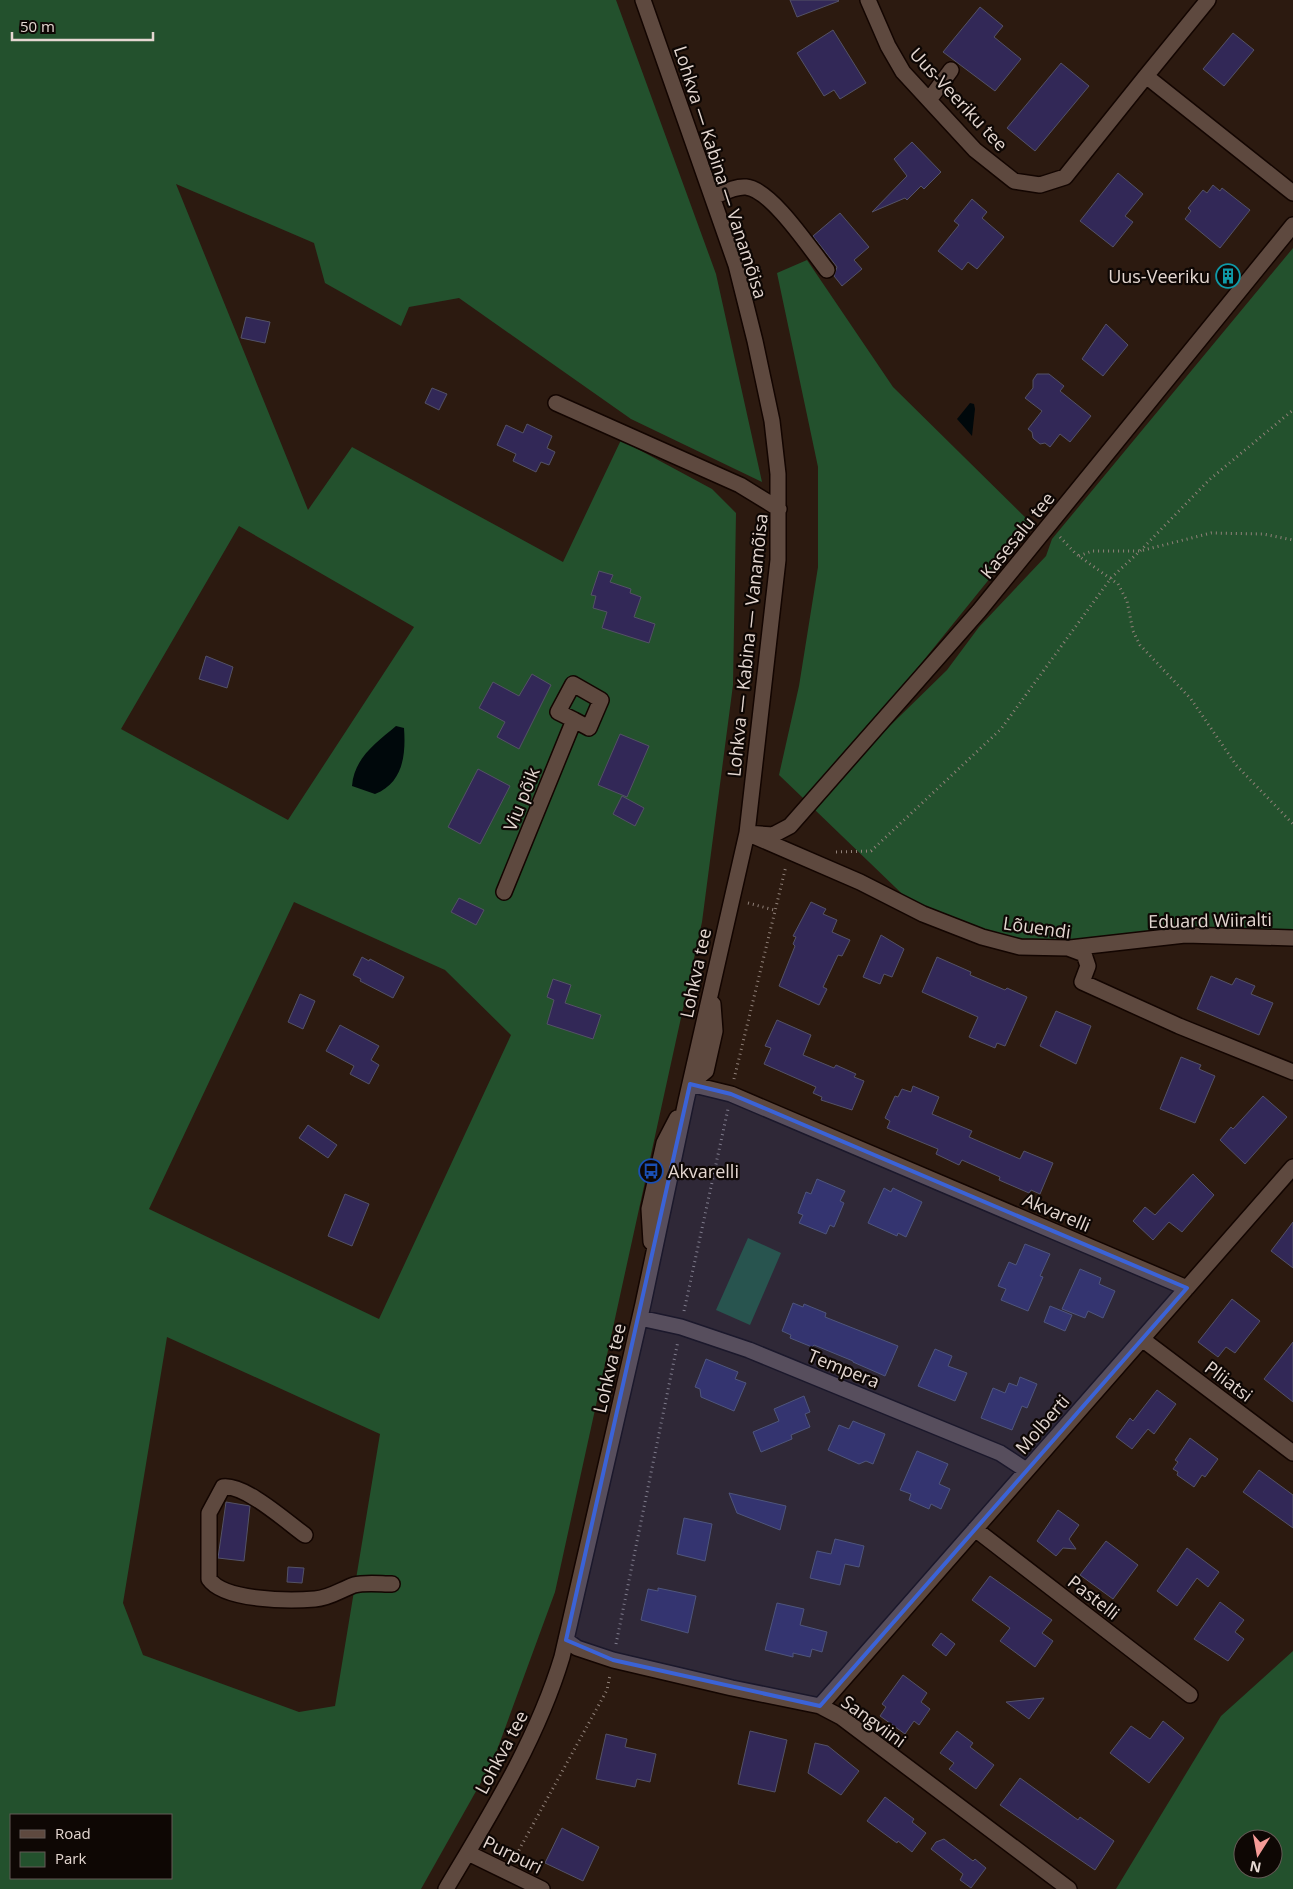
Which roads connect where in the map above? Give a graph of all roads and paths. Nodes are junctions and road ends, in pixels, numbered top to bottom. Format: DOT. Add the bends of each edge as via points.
graph roads {
  1 [pos="643,0"];
  2 [pos="868,0"];
  3 [pos="1208,0"];
  4 [pos="951,70"];
  5 [pos="1146,76"];
  6 [pos="929,100"];
  7 [pos="1293,193"];
  8 [pos="713,197"];
  9 [pos="1293,225"];
  10 [pos="826,270"];
  11 [pos="556,403"];
  12 [pos="1293,410"];
  13 [pos="780,509"];
  14 [pos="1050,524"];
  15 [pos="1293,540"];
  16 [pos="1140,551"];
  17 [pos="1079,556"];
  18 [pos="1111,578"];
  19 [pos="574,720"];
  20 [pos="1293,824"];
  21 [pos="746,833"];
  22 [pos="833,853"];
  23 [pos="795,855"];
  24 [pos="504,892"];
  25 [pos="731,898"];
  26 [pos="774,910"];
  27 [pos="1293,938"];
  28 [pos="1068,948"];
  29 [pos="1293,1072"];
  30 [pos="690,1084"];
  31 [pos="731,1094"];
  32 [pos="1293,1167"];
  33 [pos="1187,1288"];
  34 [pos="640,1318"];
  35 [pos="681,1327"];
  36 [pos="1142,1338"];
  37 [pos="1293,1453"];
  38 [pos="1026,1470"];
  39 [pos="975,1529"];
  40 [pos="305,1535"];
  41 [pos="392,1584"];
  42 [pos="566,1640"];
  43 [pos="613,1660"];
  44 [pos="1190,1695"];
  45 [pos="820,1706"];
  46 [pos="468,1853"];
  47 [pos="507,1872"];
  48 [pos="446,1889"];
  49 [pos="542,1889"];
  50 [pos="1069,1889"];
  1 -- 8 [label="street, Lohkva — Kabina — Vanamõisa"];
  2 -- 6 [label="street, Uus-Veeriku tee" via="903,72"];
  3 -- 5 [label="street, Uus-Veeriku tee"];
  4 -- 6 [label="street"];
  5 -- 6 [label="street, Uus-Veeriku tee" via="1065,178 1040,185 1014,181 975,150"];
  5 -- 7 [label="street"];
  8 -- 10 [label="street" via="738,187 758,190"];
  8 -- 13 [label="street, Lohkva — Kabina — Vanamõisa" via="736,266 768,403"];
  9 -- 14 [label="street, Kasesalu tee"];
  11 -- 13 [label="street" via="740,485"];
  12 -- 16 [label="path" via="1209,480"];
  13 -- 21 [label="street, Lohkva — Kabina — Vanamõisa" via="774,602"];
  14 -- 17 [label="path"];
  14 -- 21 [label="street, Kasesalu tee" via="979,611 790,826 772,835"];
  15 -- 16 [label="path" via="1263,534 1211,533"];
  16 -- 17 [label="path" via="1092,551"];
  16 -- 18 [label="path"];
  17 -- 18 [label="path"];
  18 -- 20 [label="path" via="1127,601 1133,631 1140,645 1191,699 1236,765"];
  18 -- 22 [label="path" via="1001,730 871,851"];
  19 -- 24 [label="street, Viu põik"];
  21 -- 23 [label="street, Lõuendi"];
  21 -- 25 [label="street, Lohkva tee"];
  23 -- 26 [label="path" via="787,863"];
  23 -- 28 [label="street, Lõuendi" via="860,882 923,914 982,937 1020,947"];
  25 -- 26 [label="path"];
  25 -- 30 [label="street, Lohkva tee"];
  26 -- 31 [label="path"];
  27 -- 28 [label="street, Eduard Wiiralti" via="1185,936"];
  28 -- 29 [label="street, Lõuendi" via="1084,954 1088,966 1082,982"];
  30 -- 31 [label="street, Akvarelli"];
  30 -- 34 [label="street, Lohkva tee"];
  31 -- 33 [label="street, Akvarelli"];
  31 -- 35 [label="path"];
  32 -- 33 [label="street, Molberti"];
  33 -- 36 [label="street, Molberti"];
  34 -- 35 [label="street, Tempera"];
  34 -- 42 [label="street, Lohkva tee"];
  35 -- 38 [label="street, Tempera" via="749,1350 1000,1453"];
  35 -- 43 [label="path"];
  36 -- 37 [label="street, Pliiatsi"];
  36 -- 38 [label="street, Molberti"];
  38 -- 39 [label="street, Molberti"];
  39 -- 44 [label="street, Pastelli"];
  39 -- 45 [label="street, Molberti"];
  40 -- 41 [label="street" via="258,1501 231,1486 224,1487 209,1514 209,1579 214,1586 228,1592 262,1599 315,1599 333,1596 355,1585"];
  42 -- 43 [label="street, Sangviini" via="577,1648"];
  42 -- 46 [label="street, Lohkva tee" via="552,1692 535,1731"];
  43 -- 45 [label="street, Sangviini"];
  43 -- 47 [label="path" via="607,1690"];
  45 -- 50 [label="street, Sangviini" via="841,1717"];
  46 -- 47 [label="street, Purpuri"];
  46 -- 48 [label="street, Lohkva tee"];
  47 -- 49 [label="street, Purpuri"];
}
